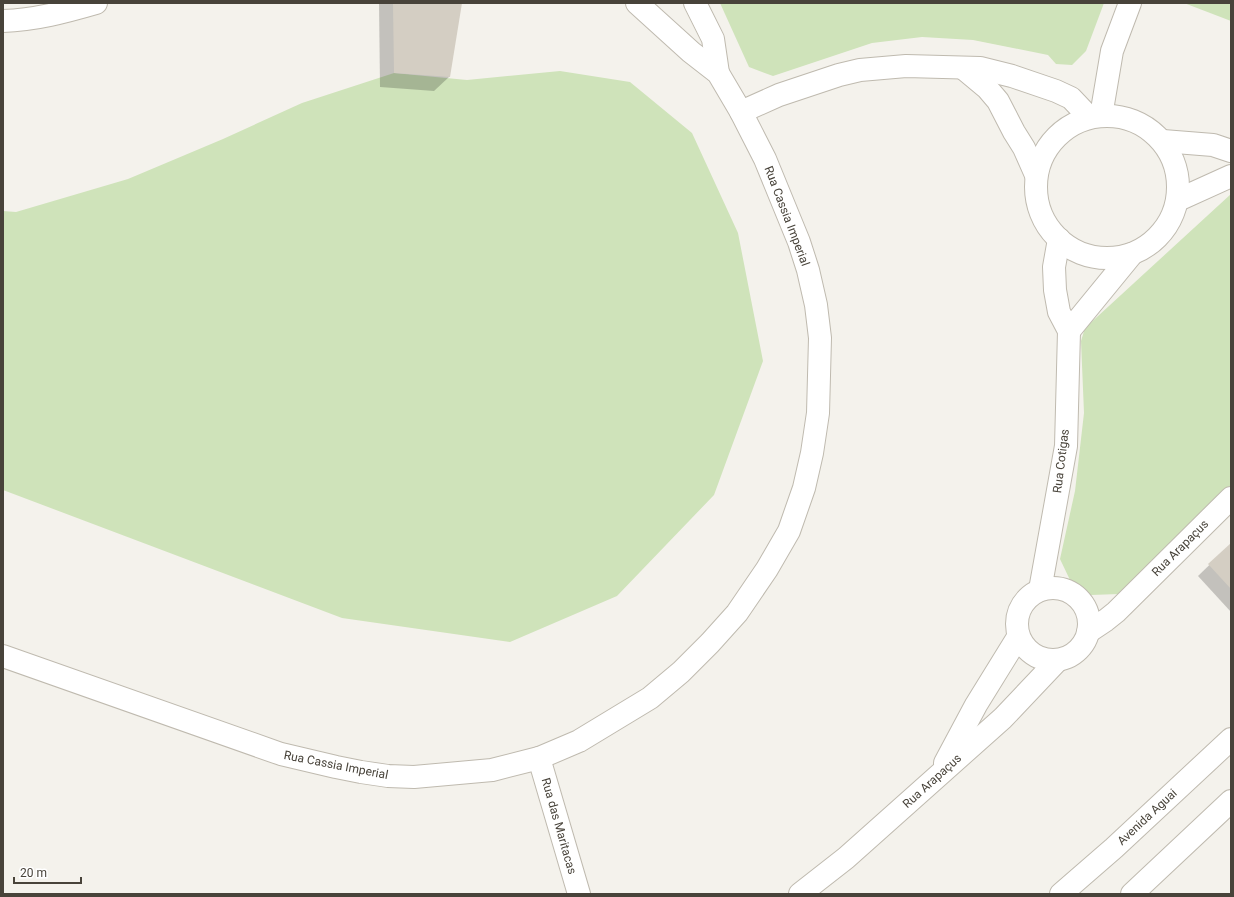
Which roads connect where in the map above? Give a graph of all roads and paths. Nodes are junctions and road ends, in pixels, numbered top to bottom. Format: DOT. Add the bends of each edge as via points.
graph roads {
  1 [pos="96,3"];
  2 [pos="637,3"];
  3 [pos="695,3"];
  4 [pos="1130,3"];
  5 [pos="3,21"];
  6 [pos="963,68"];
  7 [pos="718,74"];
  8 [pos="741,112"];
  9 [pos="1095,117"];
  10 [pos="1163,141"];
  11 [pos="1231,151"];
  12 [pos="1036,174"];
  13 [pos="1231,176"];
  14 [pos="1178,200"];
  15 [pos="1059,239"];
  16 [pos="1132,254"];
  17 [pos="1069,331"];
  18 [pos="1231,498"];
  19 [pos="1040,590"];
  20 [pos="1129,598"];
  21 [pos="1081,601"];
  22 [pos="1088,632"];
  23 [pos="1018,636"];
  24 [pos="3,656"];
  25 [pos="1058,660"];
  26 [pos="1231,739"];
  27 [pos="540,758"];
  28 [pos="939,774"];
  29 [pos="1231,801"];
  30 [pos="579,894"];
  31 [pos="800,894"];
  32 [pos="1061,894"];
  33 [pos="1132,894"];
  1 -- 5 [label="street" via="55,15"];
  2 -- 7 [label="street, Rua Cassia Imperial"];
  3 -- 7 [label="street" via="713,39"];
  4 -- 9 [label="street" via="1112,51"];
  6 -- 8 [label="street" via="906,66 860,70 815,82"];
  6 -- 9 [label="street" via="980,68 1056,91"];
  6 -- 12 [label="street" via="998,101"];
  7 -- 8 [label="street, Rua Cassia Imperial"];
  8 -- 27 [label="street, Rua Cassia Imperial" via="765,159 799,242 816,305 820,338 818,413 804,488 789,531 771,562 737,613 710,643 650,698 579,741"];
  9 -- 10 [label="street" via="1130,118 1148,127"];
  9 -- 12 [label="street" via="1068,127 1050,144"];
  10 -- 11 [label="street" via="1212,145"];
  10 -- 14 [label="street" via="1173,159 1178,179"];
  12 -- 15 [label="street" via="1038,205 1047,224"];
  13 -- 14 [label="street"];
  14 -- 16 [label="street" via="1169,222 1153,241"];
  15 -- 16 [label="street" via="1075,251 1094,257 1113,258"];
  15 -- 17 [label="street" via="1054,267 1055,290 1059,312"];
  16 -- 17 [label="street"];
  17 -- 19 [label="street, Rua Cotigas" via="1066,446"];
  18 -- 20 [label="street, Rua Arapaçus"];
  19 -- 21 [label="street" via="1062,589"];
  19 -- 23 [label="street" via="1030,595 1018,614"];
  20 -- 21 [label="street" via="1107,602"];
  20 -- 22 [label="street, Rua Arapaçus" via="1106,620"];
  21 -- 22 [label="street" via="1089,621"];
  22 -- 25 [label="street" via="1077,651 1068,658"];
  23 -- 25 [label="street" via="1033,656 1045,660"];
  23 -- 28 [label="street" via="976,705"];
  24 -- 27 [label="street, Rua Cassia Imperial" via="281,754 336,767 388,776 414,777 492,770"];
  25 -- 28 [label="street, Rua Arapaçus" via="1003,718"];
  26 -- 32 [label="street, Avenida Aguai"];
  27 -- 30 [label="street, Rua das Maritacas"];
  28 -- 31 [label="street, Rua Arapaçus" via="846,858"];
  29 -- 33 [label="street"];
}
